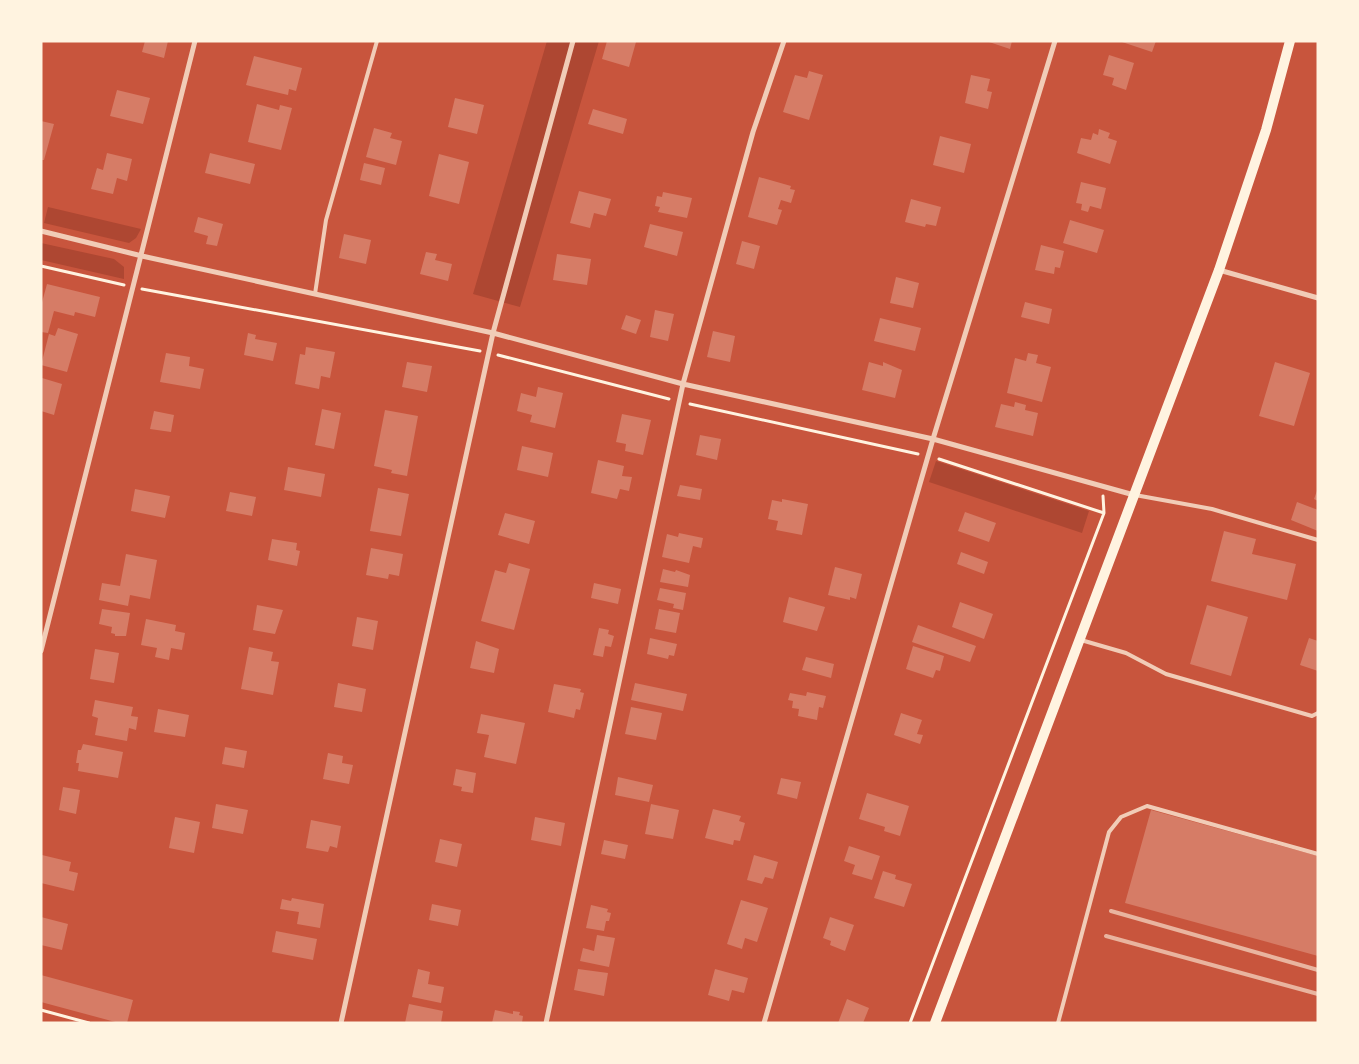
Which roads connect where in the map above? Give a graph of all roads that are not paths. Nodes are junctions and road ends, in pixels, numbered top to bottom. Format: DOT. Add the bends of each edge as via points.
graph roads {
  1 [pos="196,41"];
  2 [pos="377,41"];
  3 [pos="573,41"];
  4 [pos="784,41"];
  5 [pos="1055,41"];
  6 [pos="1290,41"];
  7 [pos="41,231"];
  8 [pos="142,256"];
  9 [pos="1219,270"];
  10 [pos="315,294"];
  11 [pos="1318,298"];
  12 [pos="493,333"];
  13 [pos="683,384"];
  14 [pos="933,439"];
  15 [pos="1135,495"];
  16 [pos="1318,540"];
  17 [pos="1080,640"];
  18 [pos="41,651"];
  19 [pos="1318,713"];
  20 [pos="1318,854"];
  21 [pos="341,1023"];
  22 [pos="546,1023"];
  23 [pos="764,1023"];
  24 [pos="934,1023"];
  25 [pos="1058,1023"];
  1 -- 8 [label="street"];
  2 -- 10 [label="lane" via="326,220"];
  3 -- 12 [label="street"];
  4 -- 13 [label="street" via="753,132"];
  5 -- 14 [label="street"];
  6 -- 9 [label="main road" via="1266,130"];
  7 -- 8 [label="street"];
  8 -- 10 [label="street"];
  8 -- 18 [label="street"];
  9 -- 11 [label="street"];
  9 -- 15 [label="main road"];
  10 -- 12 [label="street"];
  12 -- 13 [label="street"];
  12 -- 21 [label="street"];
  13 -- 14 [label="street"];
  13 -- 22 [label="street"];
  14 -- 15 [label="street"];
  14 -- 23 [label="street"];
  15 -- 16 [label="lane" via="1212,509"];
  15 -- 17 [label="main road"];
  17 -- 19 [label="lane" via="1126,653 1166,674 1312,716"];
  17 -- 24 [label="main road"];
  20 -- 25 [label="lane" via="1147,806 1121,817 1109,832"];
}
